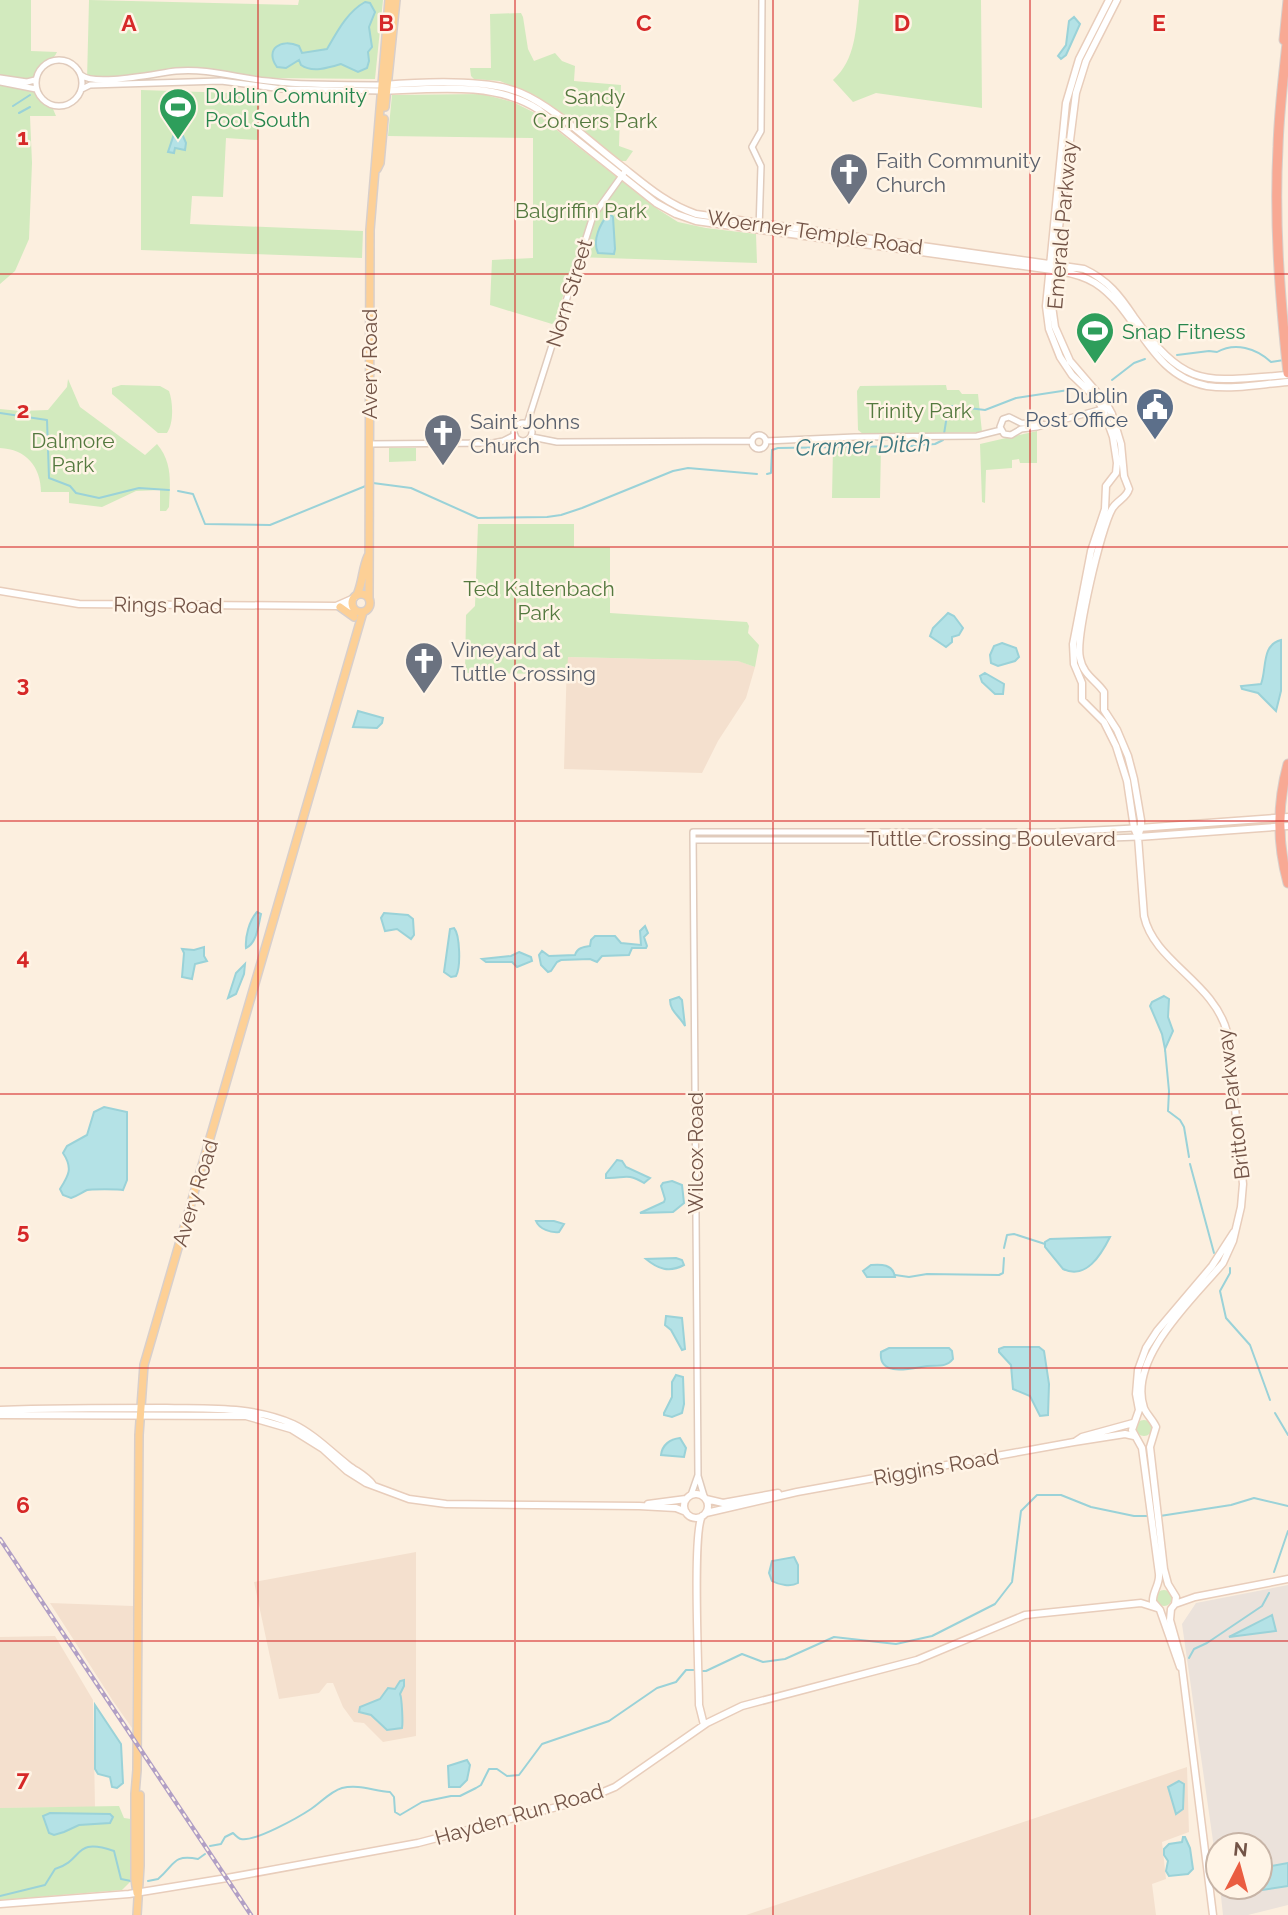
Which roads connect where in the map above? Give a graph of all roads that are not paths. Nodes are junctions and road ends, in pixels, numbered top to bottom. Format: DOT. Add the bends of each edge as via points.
graph roads {
  1 [pos="389,0"];
  2 [pos="396,0"];
  3 [pos="762,0"];
  4 [pos="1109,0"];
  5 [pos="1117,0"];
  6 [pos="1288,0"];
  7 [pos="1288,34"];
  8 [pos="81,75"];
  9 [pos="0,80"];
  10 [pos="35,80"];
  11 [pos="385,88"];
  12 [pos="36,89"];
  13 [pos="82,89"];
  14 [pos="1278,147"];
  15 [pos="624,173"];
  16 [pos="759,227"];
  17 [pos="1052,266"];
  18 [pos="1287,366"];
  19 [pos="1288,374"];
  20 [pos="1271,379"];
  21 [pos="1288,382"];
  22 [pos="1106,409"];
  23 [pos="1017,421"];
  24 [pos="527,424"];
  25 [pos="1042,424"];
  26 [pos="1001,430"];
  27 [pos="1018,430"];
  28 [pos="514,435"];
  29 [pos="531,437"];
  30 [pos="369,444"];
  31 [pos="1112,479"];
  32 [pos="1126,482"];
  33 [pos="1106,493"];
  34 [pos="1122,500"];
  35 [pos="368,556"];
  36 [pos="0,591"];
  37 [pos="369,599"];
  38 [pos="353,604"];
  39 [pos="338,607"];
  40 [pos="363,612"];
  41 [pos="356,631"];
  42 [pos="1096,685"];
  43 [pos="1082,692"];
  44 [pos="1103,704"];
  45 [pos="1092,709"];
  46 [pos="1288,764"];
  47 [pos="1284,822"];
  48 [pos="1138,828"];
  49 [pos="1243,829"];
  50 [pos="693,832"];
  51 [pos="1138,836"];
  52 [pos="693,840"];
  53 [pos="1280,844"];
  54 [pos="1288,883"];
  55 [pos="1234,1232"];
  56 [pos="0,1412"];
  57 [pos="140,1412"];
  58 [pos="1151,1418"];
  59 [pos="1134,1421"];
  60 [pos="1152,1437"];
  61 [pos="1136,1438"];
  62 [pos="1074,1441"];
  63 [pos="698,1475"];
  64 [pos="797,1492"];
  65 [pos="689,1497"];
  66 [pos="705,1498"];
  67 [pos="1152,1503"];
  68 [pos="639,1506"];
  69 [pos="704,1514"];
  70 [pos="689,1515"];
  71 [pos="1155,1527"];
  72 [pos="698,1547"];
  73 [pos="1288,1579"];
  74 [pos="1171,1590"];
  75 [pos="1156,1591"];
  76 [pos="1195,1597"];
  77 [pos="1129,1605"];
  78 [pos="1173,1607"];
  79 [pos="1158,1609"];
  80 [pos="1181,1669"];
  81 [pos="704,1725"];
  82 [pos="137,1893"];
  83 [pos="0,1904"];
  84 [pos="137,1915"];
  85 [pos="1213,1915"];
  1 -- 11 [label="main road, Avery Road"];
  2 -- 11 [label="main road, Avery Road"];
  3 -- 16 [label="street" via="761,131 752,147 761,166"];
  4 -- 17 [label="main road, Emerald Parkway" via="1079,59 1066,103"];
  5 -- 17 [label="main road, Emerald Parkway" via="1086,61 1076,93"];
  6 -- 14 [label="highway"];
  7 -- 14 [label="highway"];
  8 -- 10 [label="street" via="69,62 56,60 44,64"];
  8 -- 11 [label="street, Woerner Temple Road" via="87,79 221,72 270,82"];
  8 -- 13 [label="street"];
  9 -- 10 [label="street"];
  9 -- 12 [label="street"];
  10 -- 12 [label="street"];
  11 -- 13 [label="street, Woerner Temple Road" via="282,89 196,80"];
  11 -- 15 [label="main road, Woerner Temple Road" via="509,95 539,110"];
  11 -- 30 [label="main road, Avery Road" via="370,235"];
  12 -- 13 [label="street" via="48,104 62,106"];
  14 -- 18 [label="highway" via="1278,273"];
  15 -- 16 [label="main road, Woerner Temple Road" via="689,212"];
  15 -- 24 [label="street, Norn Street" via="589,226"];
  16 -- 17 [label="main road, Woerner Temple Road"];
  17 -- 20 [label="main road, Woerner Temple Road" via="1095,283 1163,363 1189,380 1232,387"];
  17 -- 22 [label="main road, Emerald Parkway" via="1052,306 1061,345"];
  18 -- 19 [label="highway"];
  19 -- 20 [label="main road"];
  20 -- 21 [label="main road"];
  22 -- 25 [label="street"];
  22 -- 31 [label="main road, Emerald Parkway" via="1117,463"];
  22 -- 32 [label="main road, Emerald Parkway" via="1121,444"];
  23 -- 25 [label="street"];
  23 -- 26 [label="street" via="1003,419"];
  23 -- 27 [label="street"];
  24 -- 28 [label="street" via="516,426"];
  24 -- 29 [label="street" via="532,428"];
  25 -- 27 [label="street"];
  26 -- 27 [label="street" via="1009,436"];
  26 -- 29 [label="street" via="980,436 766,441 759,435 752,441 556,442"];
  28 -- 29 [label="street" via="524,442"];
  28 -- 30 [label="street" via="493,443"];
  30 -- 35 [label="main road, Avery Road"];
  31 -- 32 [label="main road"];
  31 -- 33 [label="main road" via="1105,486"];
  32 -- 34 [label="main road" via="1128,492"];
  33 -- 34 [label="main road"];
  33 -- 43 [label="main road" via="1073,644"];
  34 -- 42 [label="main road" via="1112,509 1101,543 1080,638 1080,661"];
  35 -- 37 [label="main road, Avery Road"];
  35 -- 38 [label="main road, Avery Road"];
  36 -- 39 [label="main road, Rings Road" via="79,604"];
  37 -- 38 [label="main road" via="363,594"];
  37 -- 40 [label="main road, Avery Road"];
  38 -- 39 [label="main road"];
  38 -- 39 [label="main road"];
  38 -- 40 [label="main road"];
  38 -- 41 [label="main road, Avery Road"];
  40 -- 41 [label="main road, Avery Road"];
  41 -- 57 [label="main road, Avery Road" via="146,1355"];
  42 -- 43 [label="main road"];
  42 -- 44 [label="main road" via="1104,692"];
  43 -- 45 [label="main road" via="1083,704"];
  44 -- 45 [label="main road"];
  44 -- 48 [label="main road" via="1130,763"];
  45 -- 48 [label="main road" via="1119,753"];
  46 -- 47 [label="highway" via="1282,790"];
  47 -- 48 [label="main road, Tuttle Crossing Boulevard"];
  47 -- 49 [label="main road, Tuttle Crossing Boulevard"];
  47 -- 53 [label="highway"];
  48 -- 50 [label="street, Tuttle Crossing Boulevard"];
  48 -- 51 [label="main road"];
  49 -- 51 [label="main road, Tuttle Crossing Boulevard"];
  49 -- 53 [label="main road" via="1273,831"];
  50 -- 52 [label="street, Wilcox Road"];
  51 -- 52 [label="street, Tuttle Crossing Boulevard"];
  51 -- 55 [label="main road, Britton Parkway" via="1147,928 1215,1003 1227,1032 1243,1184"];
  52 -- 63 [label="street, Wilcox Road"];
  53 -- 54 [label="highway"];
  55 -- 58 [label="main road, Britton Parkway" via="1223,1263 1151,1355 1143,1396"];
  55 -- 59 [label="main road, Britton Parkway" via="1213,1266 1146,1348 1136,1381 1139,1410"];
  56 -- 57 [label="main road"];
  57 -- 68 [label="main road" via="247,1411 276,1418 307,1432 373,1485 409,1499"];
  57 -- 82 [label="main road, Avery Road"];
  58 -- 59 [label="main road" via="1142,1416"];
  58 -- 60 [label="main road" via="1156,1427"];
  59 -- 61 [label="main road"];
  59 -- 62 [label="main road, Riggins Road"];
  60 -- 61 [label="main road"];
  60 -- 67 [label="main road"];
  61 -- 62 [label="main road, Riggins Road" via="1125,1434"];
  61 -- 67 [label="main road"];
  62 -- 64 [label="main road, Riggins Road"];
  63 -- 65 [label="street, Wilcox Road"];
  63 -- 66 [label="street, Wilcox Road"];
  64 -- 66 [label="main road, Riggins Road" via="723,1503"];
  64 -- 69 [label="main road, Riggins Road"];
  65 -- 66 [label="main road"];
  65 -- 68 [label="main road"];
  65 -- 70 [label="main road" via="684,1505"];
  66 -- 69 [label="main road"];
  67 -- 71 [label="main road"];
  68 -- 70 [label="main road" via="676,1508"];
  69 -- 70 [label="main road"];
  69 -- 72 [label="main road"];
  70 -- 72 [label="main road"];
  71 -- 74 [label="main road"];
  71 -- 75 [label="main road"];
  72 -- 81 [label="main road" via="700,1714"];
  73 -- 76 [label="main road"];
  74 -- 75 [label="main road"];
  74 -- 76 [label="main road"];
  74 -- 78 [label="main road" via="1176,1597"];
  75 -- 77 [label="main road, Hayden Run Road"];
  75 -- 79 [label="main road" via="1153,1602"];
  76 -- 78 [label="main road"];
  77 -- 79 [label="main road, Hayden Run Road" via="1146,1603"];
  77 -- 81 [label="main road, Hayden Run Road" via="1025,1615 918,1660 741,1706"];
  78 -- 79 [label="main road"];
  78 -- 80 [label="main road" via="1170,1619"];
  79 -- 80 [label="main road"];
  80 -- 85 [label="main road"];
  81 -- 82 [label="main road, Hayden Run Road" via="622,1782 584,1800 418,1843"];
  82 -- 83 [label="main road, Hayden Run Road"];
  82 -- 84 [label="main road, Avery Road"];
}
